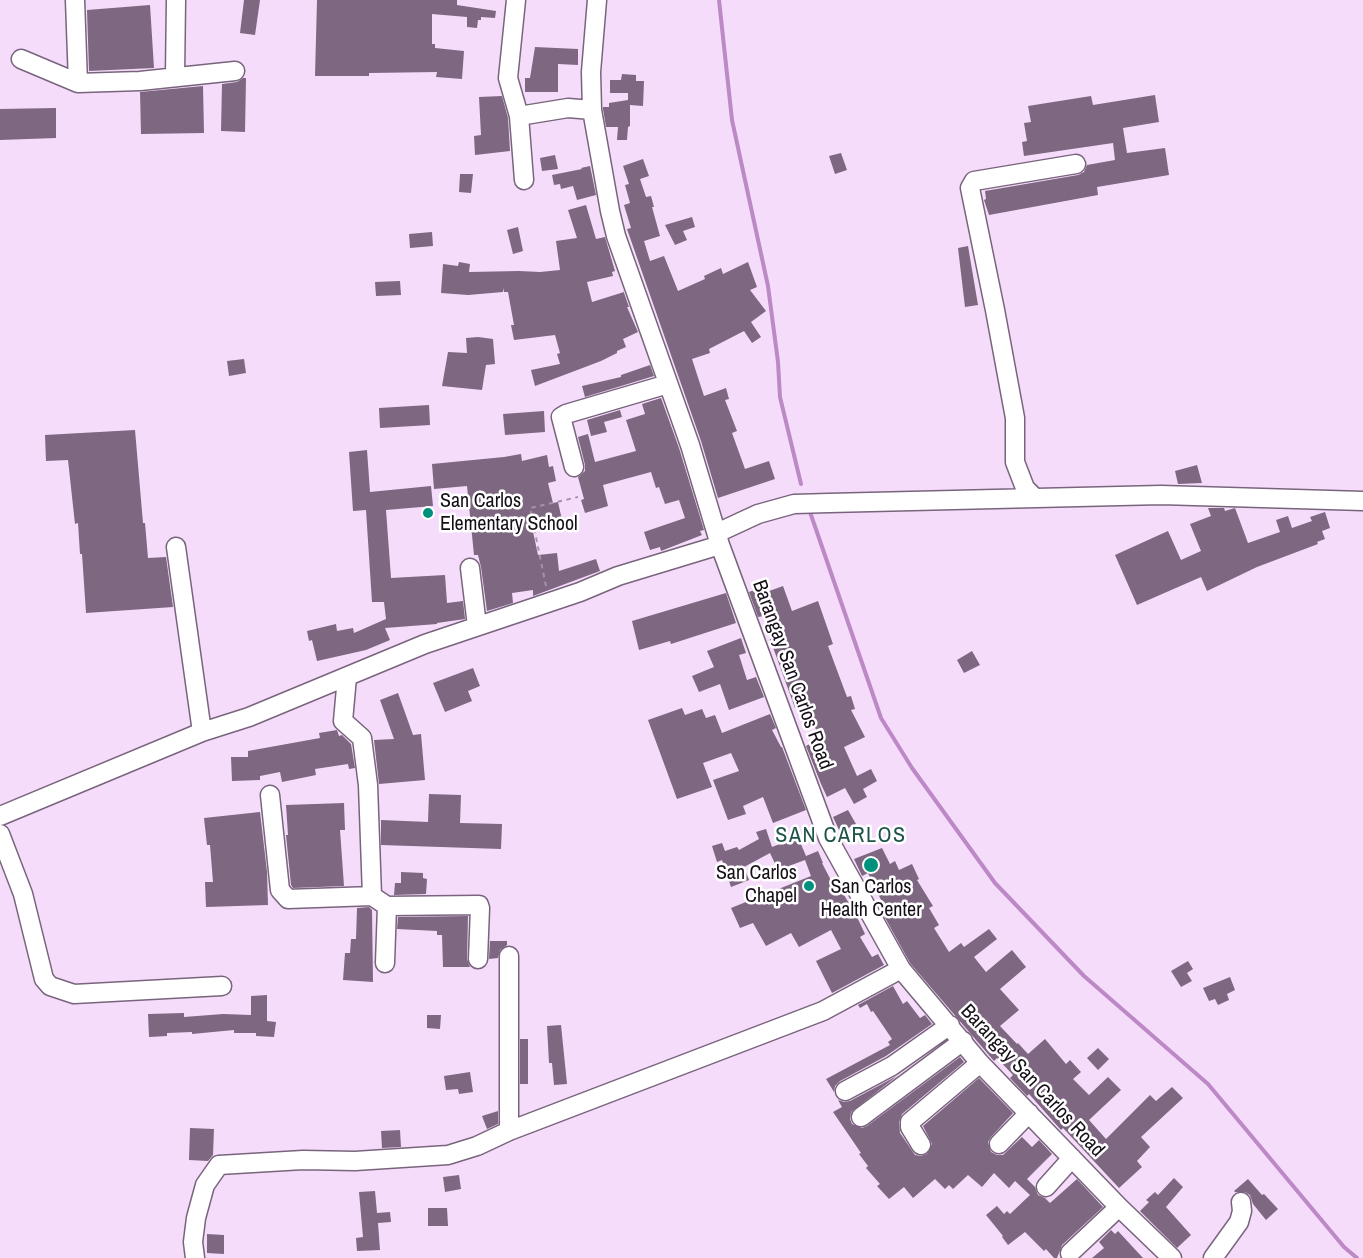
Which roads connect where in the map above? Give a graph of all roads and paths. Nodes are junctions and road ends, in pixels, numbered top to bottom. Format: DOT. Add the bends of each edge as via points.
graph roads {
  1 [pos="75,0"];
  2 [pos="176,0"];
  3 [pos="516,0"];
  4 [pos="597,0"];
  5 [pos="21,59"];
  6 [pos="235,71"];
  7 [pos="176,76"];
  8 [pos="78,83"];
  9 [pos="592,110"];
  10 [pos="519,116"];
  11 [pos="1076,165"];
  12 [pos="524,180"];
  13 [pos="669,384"];
  14 [pos="574,467"];
  15 [pos="578,496"];
  16 [pos="1034,497"];
  17 [pos="1363,501"];
  18 [pos="718,539"];
  19 [pos="176,547"];
  20 [pos="470,568"];
  21 [pos="549,602"];
  22 [pos="477,626"];
  23 [pos="347,677"];
  24 [pos="202,732"];
  25 [pos="270,795"];
  26 [pos="0,816"];
  27 [pos="0,834"];
  28 [pos="379,901"];
  29 [pos="509,956"];
  30 [pos="478,959"];
  31 [pos="384,963"];
  32 [pos="901,969"];
  33 [pos="222,986"];
  34 [pos="950,1025"];
  35 [pos="963,1041"];
  36 [pos="980,1063"];
  37 [pos="845,1091"];
  38 [pos="1029,1113"];
  39 [pos="861,1117"];
  40 [pos="509,1131"];
  41 [pos="921,1144"];
  42 [pos="999,1144"];
  43 [pos="1072,1158"];
  44 [pos="1046,1187"];
  45 [pos="1241,1202"];
  46 [pos="1119,1208"];
  47 [pos="1070,1252"];
  48 [pos="195,1258"];
  49 [pos="1172,1258"];
  50 [pos="1213,1258"];
  1 -- 8 [label="street"];
  2 -- 7 [label="street"];
  3 -- 10 [label="street" via="508,78"];
  4 -- 9 [label="street, Barangay San Carlos Road"];
  5 -- 8 [label="street"];
  6 -- 7 [label="street"];
  7 -- 8 [label="street"];
  9 -- 10 [label="street" via="568,108"];
  9 -- 13 [label="street, Barangay San Carlos Road" via="616,236"];
  10 -- 12 [label="street"];
  11 -- 16 [label="street" via="974,181 970,188 1015,418 1015,462 1025,488"];
  13 -- 14 [label="street" via="561,417"];
  13 -- 18 [label="street, Barangay San Carlos Road"];
  15 -- 21 [label="path" via="530,508"];
  16 -- 17 [label="street" via="1161,495"];
  16 -- 18 [label="street" via="794,504 758,514"];
  18 -- 21 [label="street"];
  18 -- 32 [label="street, Barangay San Carlos Road" via="828,838"];
  19 -- 24 [label="street"];
  20 -- 22 [label="street"];
  21 -- 22 [label="street"];
  22 -- 23 [label="street"];
  23 -- 24 [label="street"];
  23 -- 28 [label="street" via="343,721 362,738"];
  24 -- 26 [label="street"];
  25 -- 28 [label="street" via="280,890 288,899"];
  27 -- 33 [label="street" via="23,894 44,979 50,987 74,994"];
  28 -- 30 [label="street" via="478,905"];
  28 -- 31 [label="street"];
  29 -- 40 [label="street"];
  32 -- 34 [label="street, Barangay San Carlos Road"];
  32 -- 40 [label="street" via="823,1011"];
  34 -- 35 [label="street, Barangay San Carlos Road"];
  34 -- 37 [label="street" via="892,1066"];
  35 -- 36 [label="street, Barangay San Carlos Road"];
  35 -- 39 [label="street"];
  36 -- 38 [label="street, Barangay San Carlos Road"];
  36 -- 41 [label="street" via="910,1122"];
  38 -- 42 [label="street"];
  38 -- 43 [label="street, Barangay San Carlos Road"];
  40 -- 48 [label="street" via="448,1155 219,1165 205,1185 199,1207 193,1242"];
  43 -- 44 [label="street"];
  43 -- 46 [label="street, Barangay San Carlos Road"];
  45 -- 50 [label="street" via="1239,1222"];
  46 -- 47 [label="street"];
  46 -- 49 [label="street, Barangay San Carlos Road"];
}
